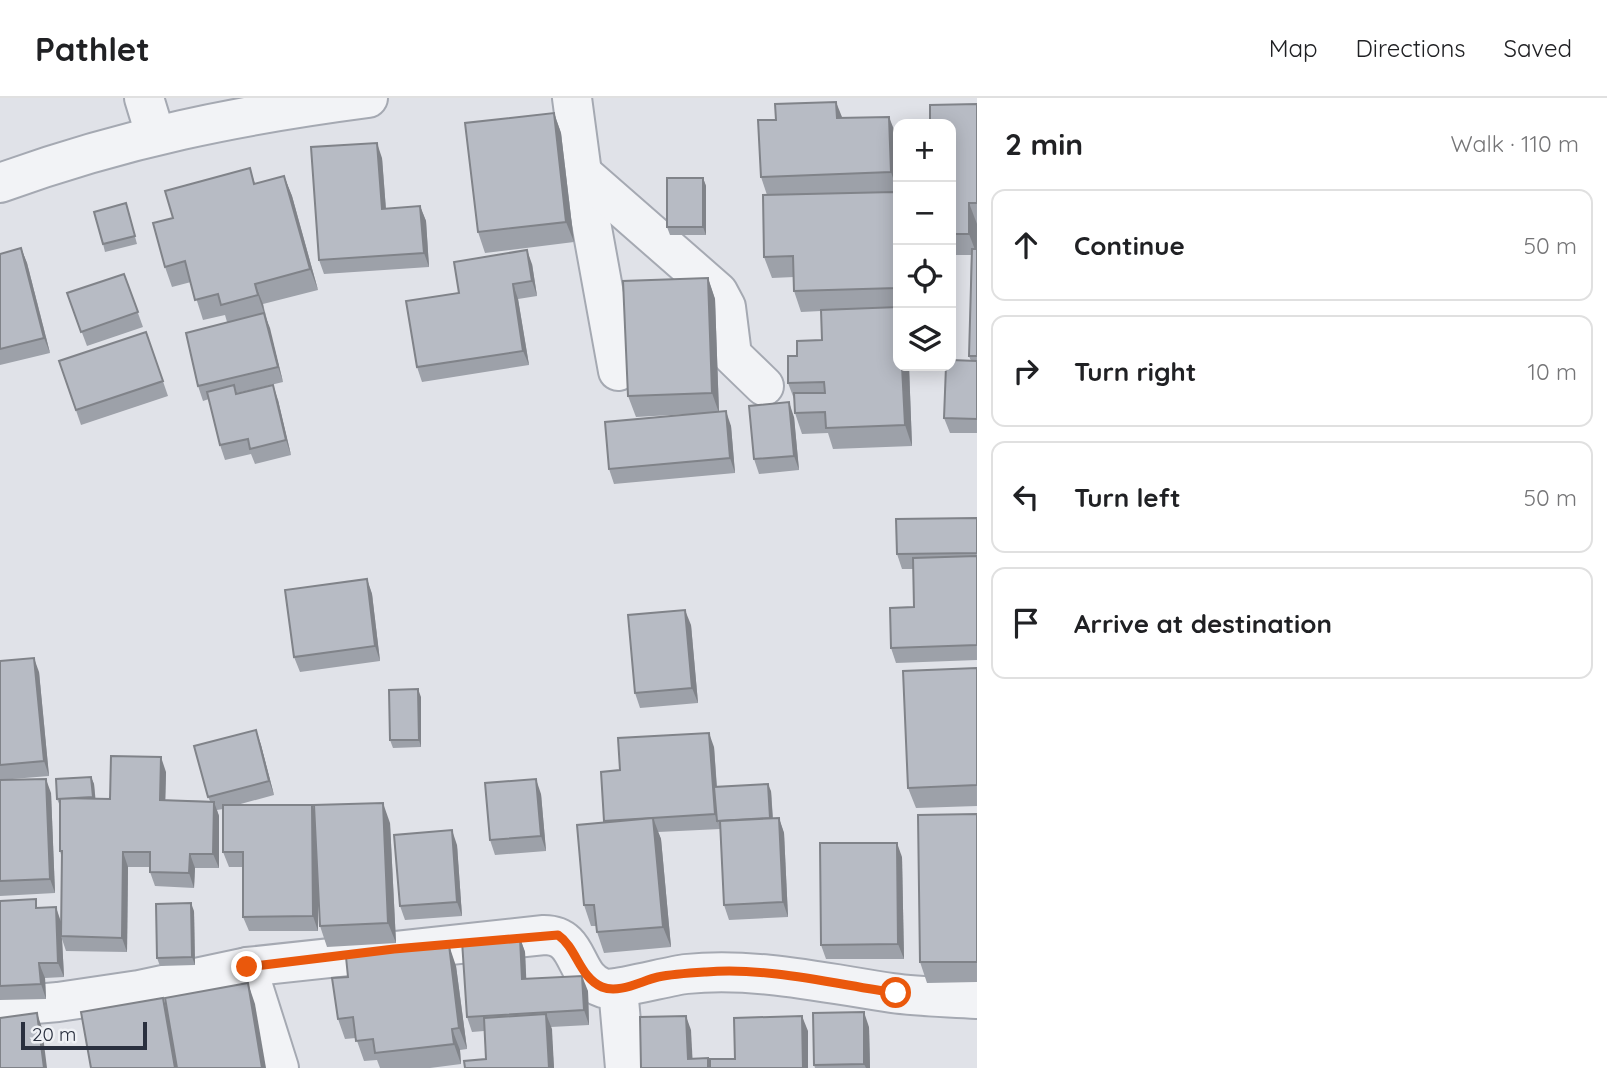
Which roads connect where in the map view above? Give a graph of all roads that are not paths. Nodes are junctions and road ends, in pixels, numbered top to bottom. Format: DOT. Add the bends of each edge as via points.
graph roads {
  1 [pos="144,98"];
  2 [pos="368,98"];
  3 [pos="572,98"];
  4 [pos="155,134"];
  5 [pos="582,173"];
  6 [pos="0,183"];
  7 [pos="618,371"];
  8 [pos="764,386"];
  9 [pos="247,967"];
  10 [pos="618,988"];
  11 [pos="977,999"];
  12 [pos="0,1007"];
  13 [pos="279,1068"];
  14 [pos="625,1068"];
  1 -- 4 [label="street"];
  2 -- 4 [label="street" via="258,112"];
  3 -- 5 [label="street"];
  4 -- 6 [label="street" via="75,155"];
  5 -- 7 [label="street"];
  5 -- 8 [label="street" via="718,292 726,307 732,355"];
  9 -- 10 [label="street" via="558,935 567,941 590,979 603,988"];
  9 -- 12 [label="street" via="139,990"];
  9 -- 13 [label="street"];
  10 -- 11 [label="street" via="659,977 757,972 896,993"];
  10 -- 14 [label="street"];
}
